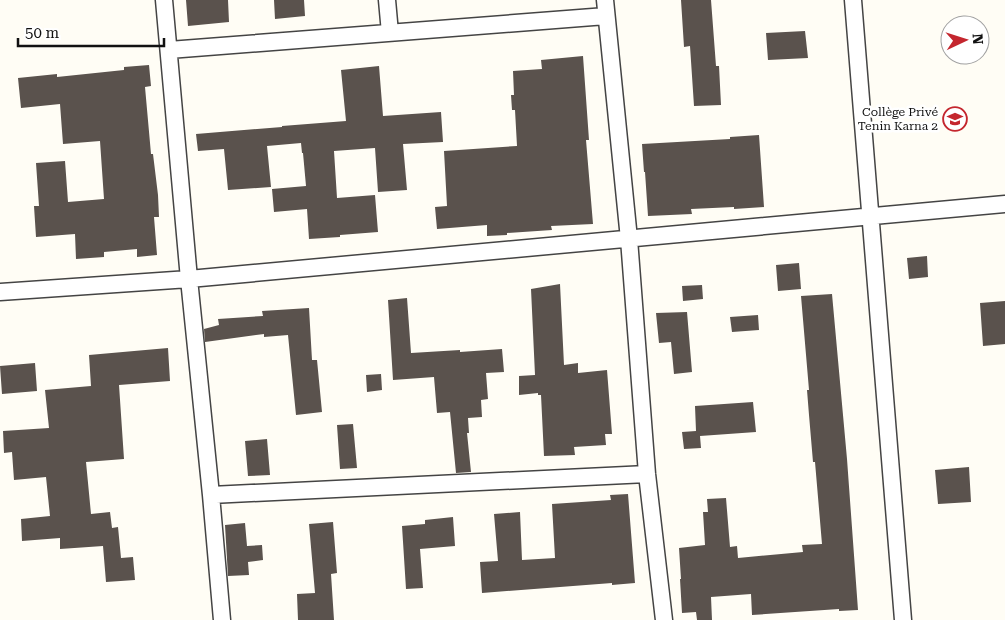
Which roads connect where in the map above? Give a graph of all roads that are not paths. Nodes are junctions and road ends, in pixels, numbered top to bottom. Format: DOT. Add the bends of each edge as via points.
graph roads {
  1 [pos="164,0"];
  2 [pos="387,0"];
  3 [pos="852,0"];
  4 [pos="606,8"];
  5 [pos="390,34"];
  6 [pos="169,50"];
  7 [pos="1005,204"];
  8 [pos="870,216"];
  9 [pos="629,239"];
  10 [pos="188,279"];
  11 [pos="0,292"];
  12 [pos="647,474"];
  13 [pos="211,495"];
  14 [pos="222,620"];
  15 [pos="664,620"];
  16 [pos="903,620"];
  1 -- 6 [label="street"];
  2 -- 5 [label="street"];
  3 -- 8 [label="street"];
  4 -- 5 [label="street"];
  4 -- 9 [label="street"];
  5 -- 6 [label="street"];
  6 -- 10 [label="street"];
  7 -- 8 [label="street"];
  8 -- 9 [label="street"];
  8 -- 16 [label="street"];
  9 -- 10 [label="street"];
  9 -- 12 [label="street"];
  10 -- 11 [label="street"];
  10 -- 13 [label="street"];
  12 -- 13 [label="street"];
  12 -- 15 [label="street"];
  13 -- 14 [label="street"];
}
